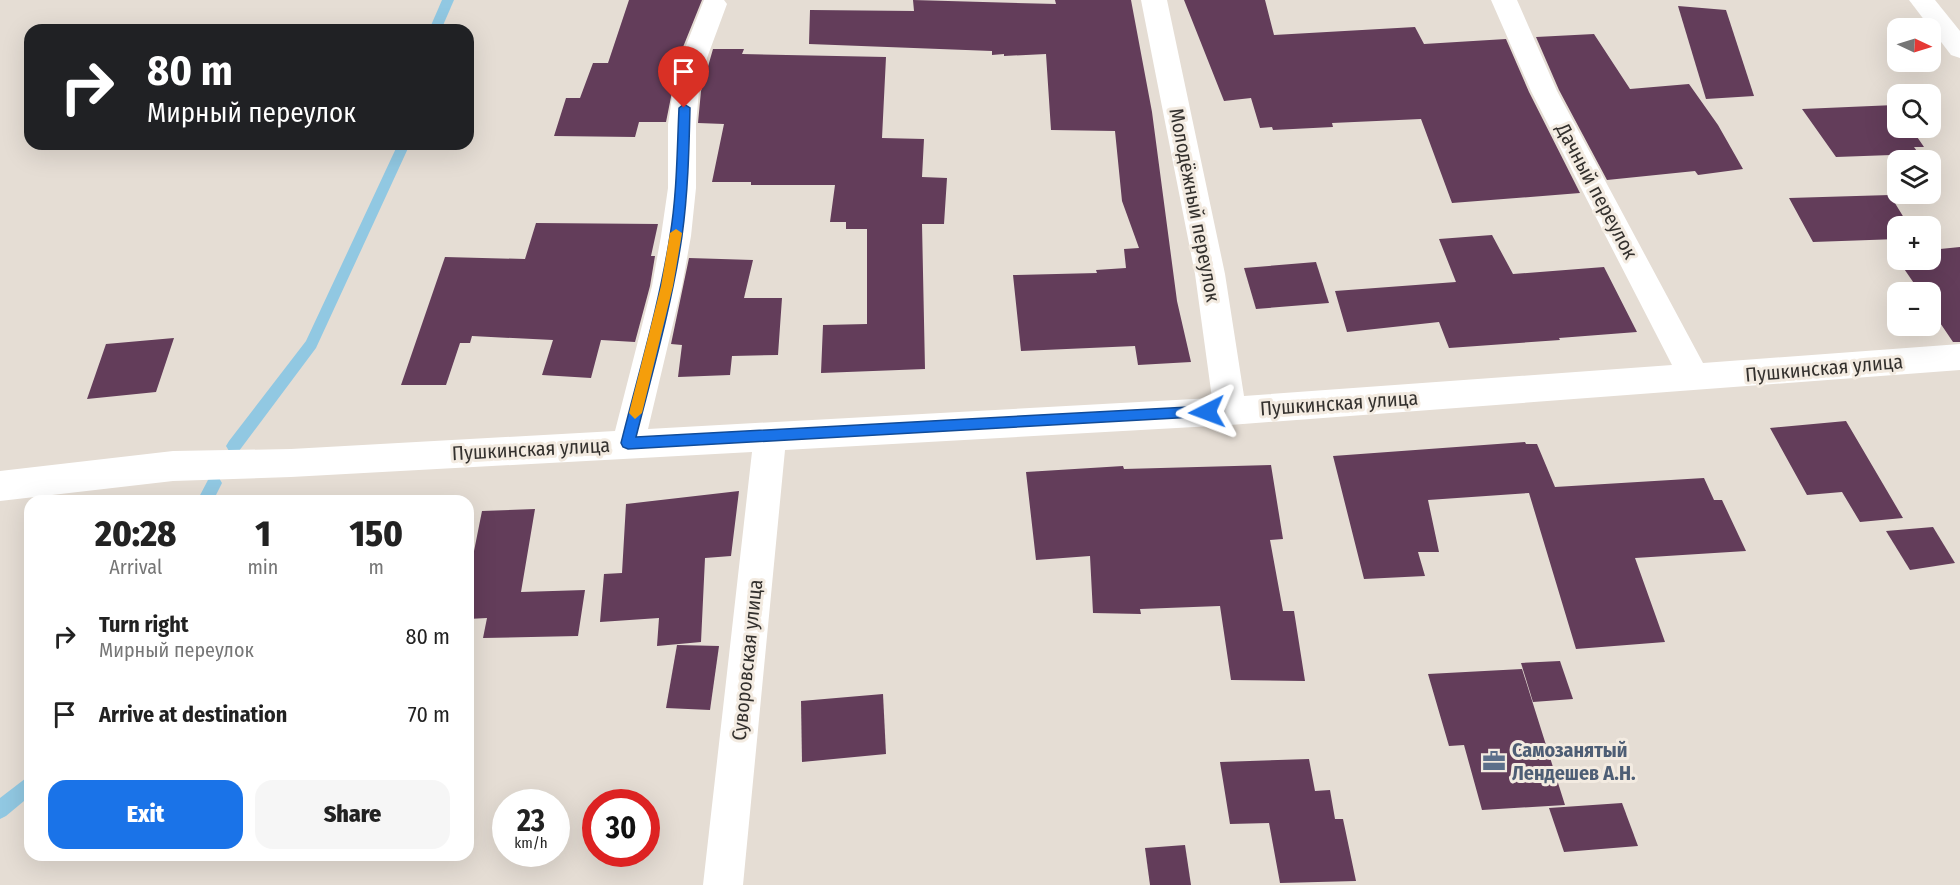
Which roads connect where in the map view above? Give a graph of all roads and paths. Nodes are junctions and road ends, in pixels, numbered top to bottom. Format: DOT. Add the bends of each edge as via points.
graph roads {
  1 [pos="1154,0"];
  2 [pos="1504,0"];
  3 [pos="1922,0"];
  4 [pos="714,4"];
  5 [pos="1960,49"];
  6 [pos="1960,357"];
  7 [pos="1695,378"];
  8 [pos="1230,411"];
  9 [pos="771,436"];
  10 [pos="628,443"];
  11 [pos="0,486"];
  12 [pos="723,885"];
  1 -- 8 [label="street, Молодёжный переулок" via="1210,274"];
  2 -- 7 [label="street, Дачный переулок" via="1544,91"];
  3 -- 5 [label="street"];
  4 -- 10 [label="street" via="686,92 676,236"];
  6 -- 7 [label="street, Пушкинская улица"];
  7 -- 8 [label="street, Пушкинская улица"];
  8 -- 9 [label="street, Пушкинская улица"];
  9 -- 10 [label="street, Пушкинская улица"];
  9 -- 12 [label="street, Суворовская улица"];
  10 -- 11 [label="street, Пушкинская улица" via="173,466"];
}
